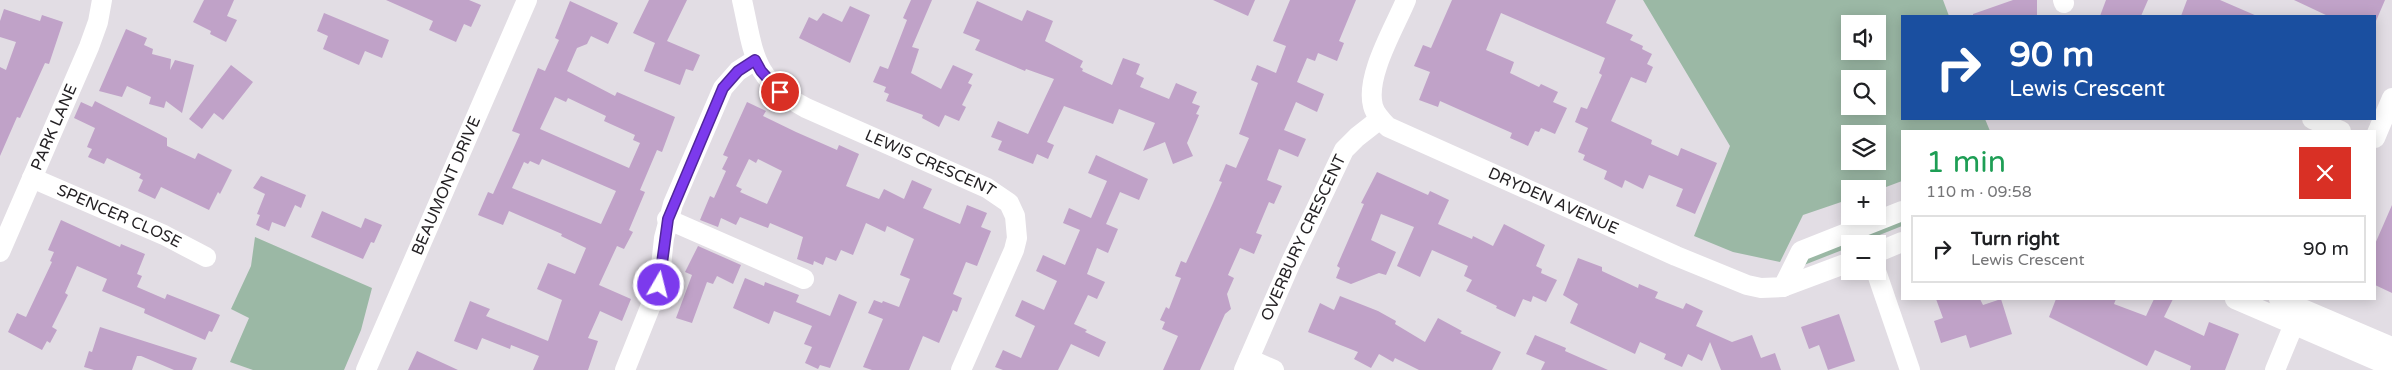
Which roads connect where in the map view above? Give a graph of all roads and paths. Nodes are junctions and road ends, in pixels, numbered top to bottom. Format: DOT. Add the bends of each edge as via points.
graph roads {
  1 [pos="102,0"];
  2 [pos="527,0"];
  3 [pos="742,0"];
  4 [pos="1406,0"];
  5 [pos="755,60"];
  6 [pos="2392,98"];
  7 [pos="1380,119"];
  8 [pos="2314,120"];
  9 [pos="2339,130"];
  10 [pos="2376,136"];
  11 [pos="32,178"];
  12 [pos="1901,211"];
  13 [pos="668,219"];
  14 [pos="1901,242"];
  15 [pos="1886,249"];
  16 [pos="0,252"];
  17 [pos="206,257"];
  18 [pos="1841,265"];
  19 [pos="804,279"];
  20 [pos="1879,280"];
  21 [pos="1783,287"];
  22 [pos="2240,300"];
  23 [pos="2281,300"];
  24 [pos="2300,311"];
  25 [pos="2392,347"];
  26 [pos="1246,364"];
  27 [pos="2392,367"];
  28 [pos="366,370"];
  29 [pos="625,370"];
  30 [pos="961,370"];
  31 [pos="1274,370"];
  32 [pos="1910,370"];
  33 [pos="2275,370"];
  1 -- 11 [label="street, PARK LANE" via="89,47"];
  2 -- 28 [label="street, BEAUMONT DRIVE"];
  3 -- 5 [label="street, LEWIS CRESCENT"];
  4 -- 7 [label="street" via="1373,81 1373,106"];
  5 -- 13 [label="street" via="738,71 723,88"];
  5 -- 30 [label="street, LEWIS CRESCENT" via="768,80 792,101 987,188 1009,203 1018,228 1014,250"];
  6 -- 10 [label="street"];
  7 -- 21 [label="street, DRYDEN AVENUE" via="1398,132 1726,278 1761,288"];
  7 -- 26 [label="street, OVERBURY CRESCENT" via="1344,150"];
  8 -- 9 [label="street"];
  11 -- 16 [label="street, PARK LANE"];
  11 -- 17 [label="street, SPENCER CLOSE" via="164,235"];
  12 -- 21 [label="street" via="1801,251"];
  13 -- 19 [label="street"];
  13 -- 29 [label="street" via="659,285"];
  14 -- 15 [label="street"];
  18 -- 21 [label="street, DRYDEN AVENUE"];
  20 -- 32 [label="street"];
  22 -- 24 [label="street"];
  23 -- 24 [label="street"];
  24 -- 25 [label="street"];
  24 -- 27 [label="street"];
  24 -- 33 [label="street"];
  26 -- 31 [label="street"];
}
